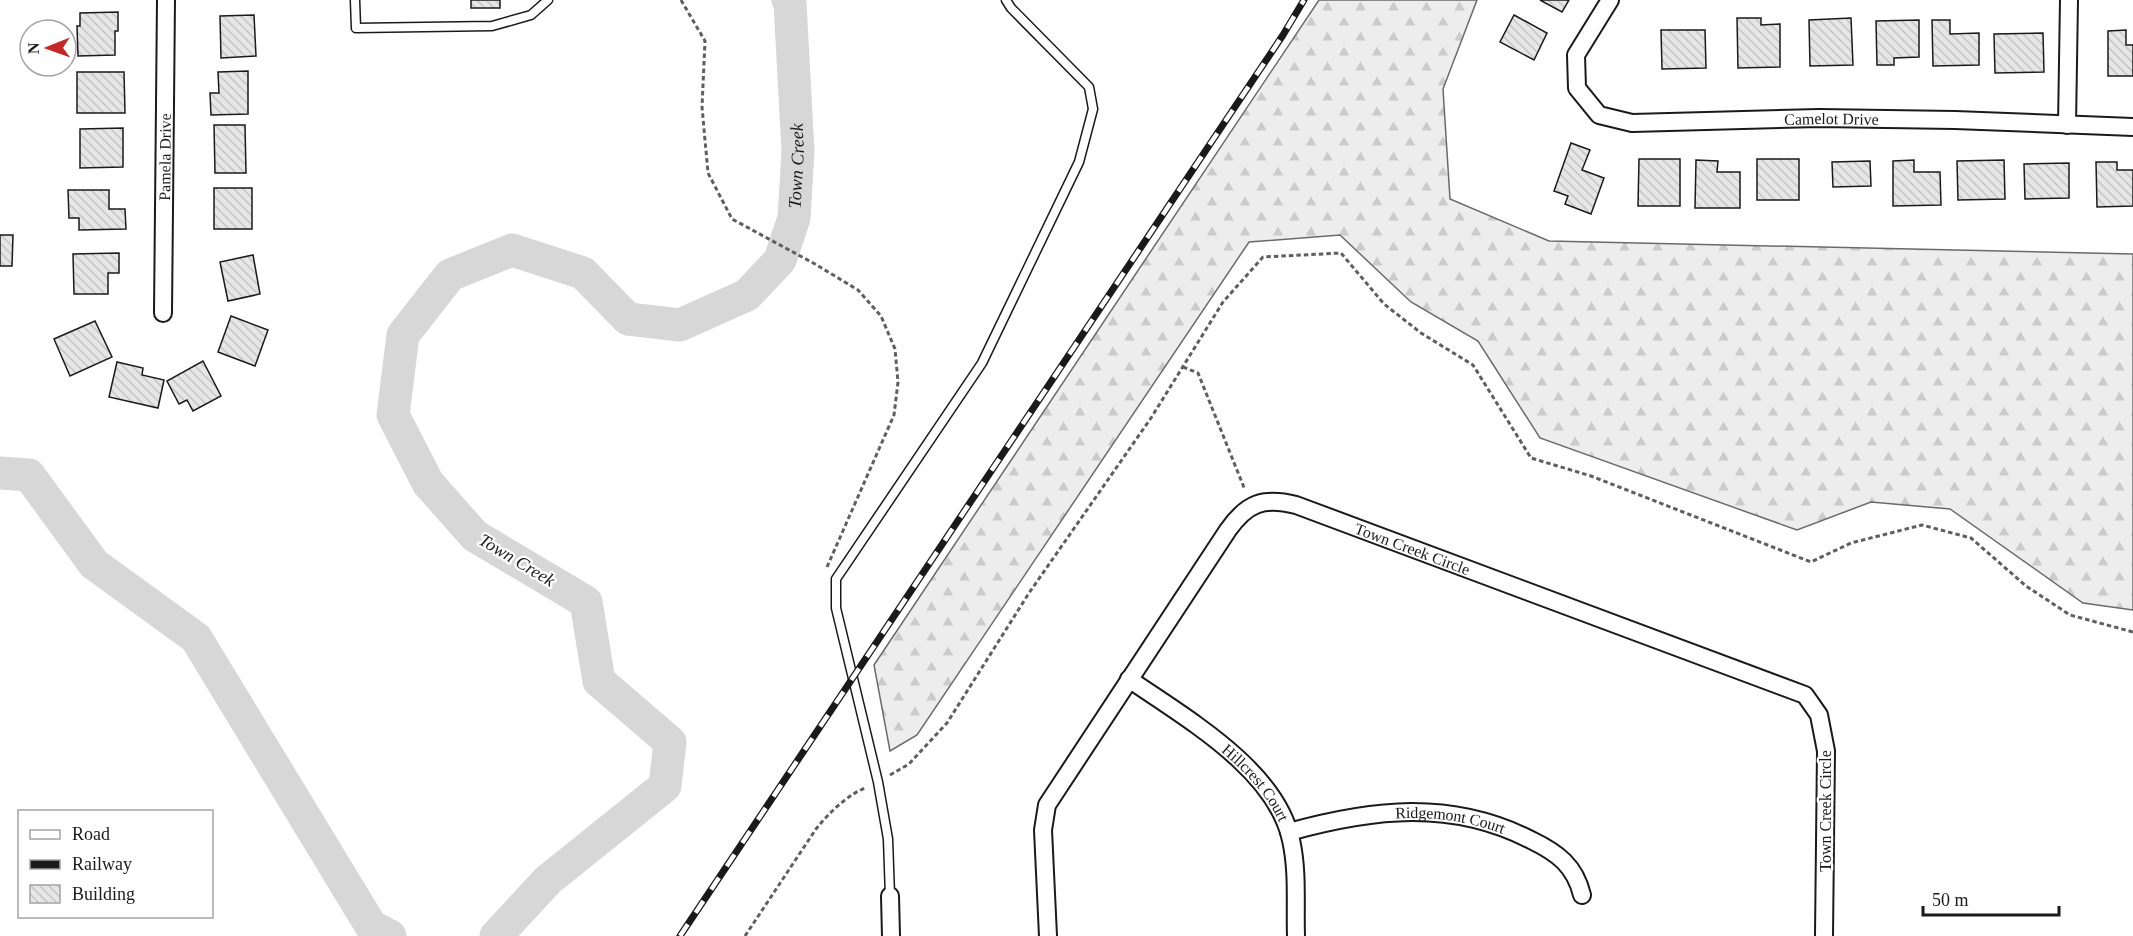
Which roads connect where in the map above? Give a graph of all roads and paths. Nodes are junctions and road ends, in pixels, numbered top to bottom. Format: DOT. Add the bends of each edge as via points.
graph roads {
  1 [pos="166,0"];
  2 [pos="355,0"];
  3 [pos="548,0"];
  4 [pos="681,0"];
  5 [pos="1006,0"];
  6 [pos="1610,0"];
  7 [pos="2069,0"];
  8 [pos="2067,125"];
  9 [pos="2133,127"];
  10 [pos="163,313"];
  11 [pos="1183,367"];
  12 [pos="1252,506"];
  13 [pos="826,570"];
  14 [pos="1129,679"];
  15 [pos="1289,832"];
  16 [pos="1582,895"];
  17 [pos="890,896"];
  18 [pos="891,936"];
  19 [pos="1048,936"];
  20 [pos="1296,936"];
  21 [pos="1824,936"];
  1 -- 10 [label="street, Pamela Drive"];
  2 -- 3 [label="lane" via="356,28 492,26 531,15"];
  4 -- 13 [label="path" via="705,41 702,107 708,173 732,219 858,290 881,316 895,350 898,382 894,415"];
  5 -- 17 [label="lane" via="1089,87 1093,110 1079,162 982,363 836,579 836,608 888,838"];
  6 -- 8 [label="street, Camelot Drive" via="1576,55 1576,88 1599,115 1632,123 1819,118"];
  7 -- 8 [label="street"];
  8 -- 9 [label="street, Camelot Drive"];
  11 -- 12 [label="path" via="1198,373"];
  12 -- 14 [label="street" via="1236,518"];
  12 -- 21 [label="street, Town Creek Circle" via="1267,501 1296,505 1805,695 1819,715 1826,751"];
  14 -- 15 [label="street, Hillcrest Court" via="1219,741 1253,772"];
  14 -- 19 [label="street" via="1047,805 1044,830"];
  15 -- 16 [label="street, Ridgemont Court" via="1382,813 1465,816 1514,831 1560,857 1576,875"];
  15 -- 20 [label="street, Hillcrest Court"];
  17 -- 18 [label="street"];
}
